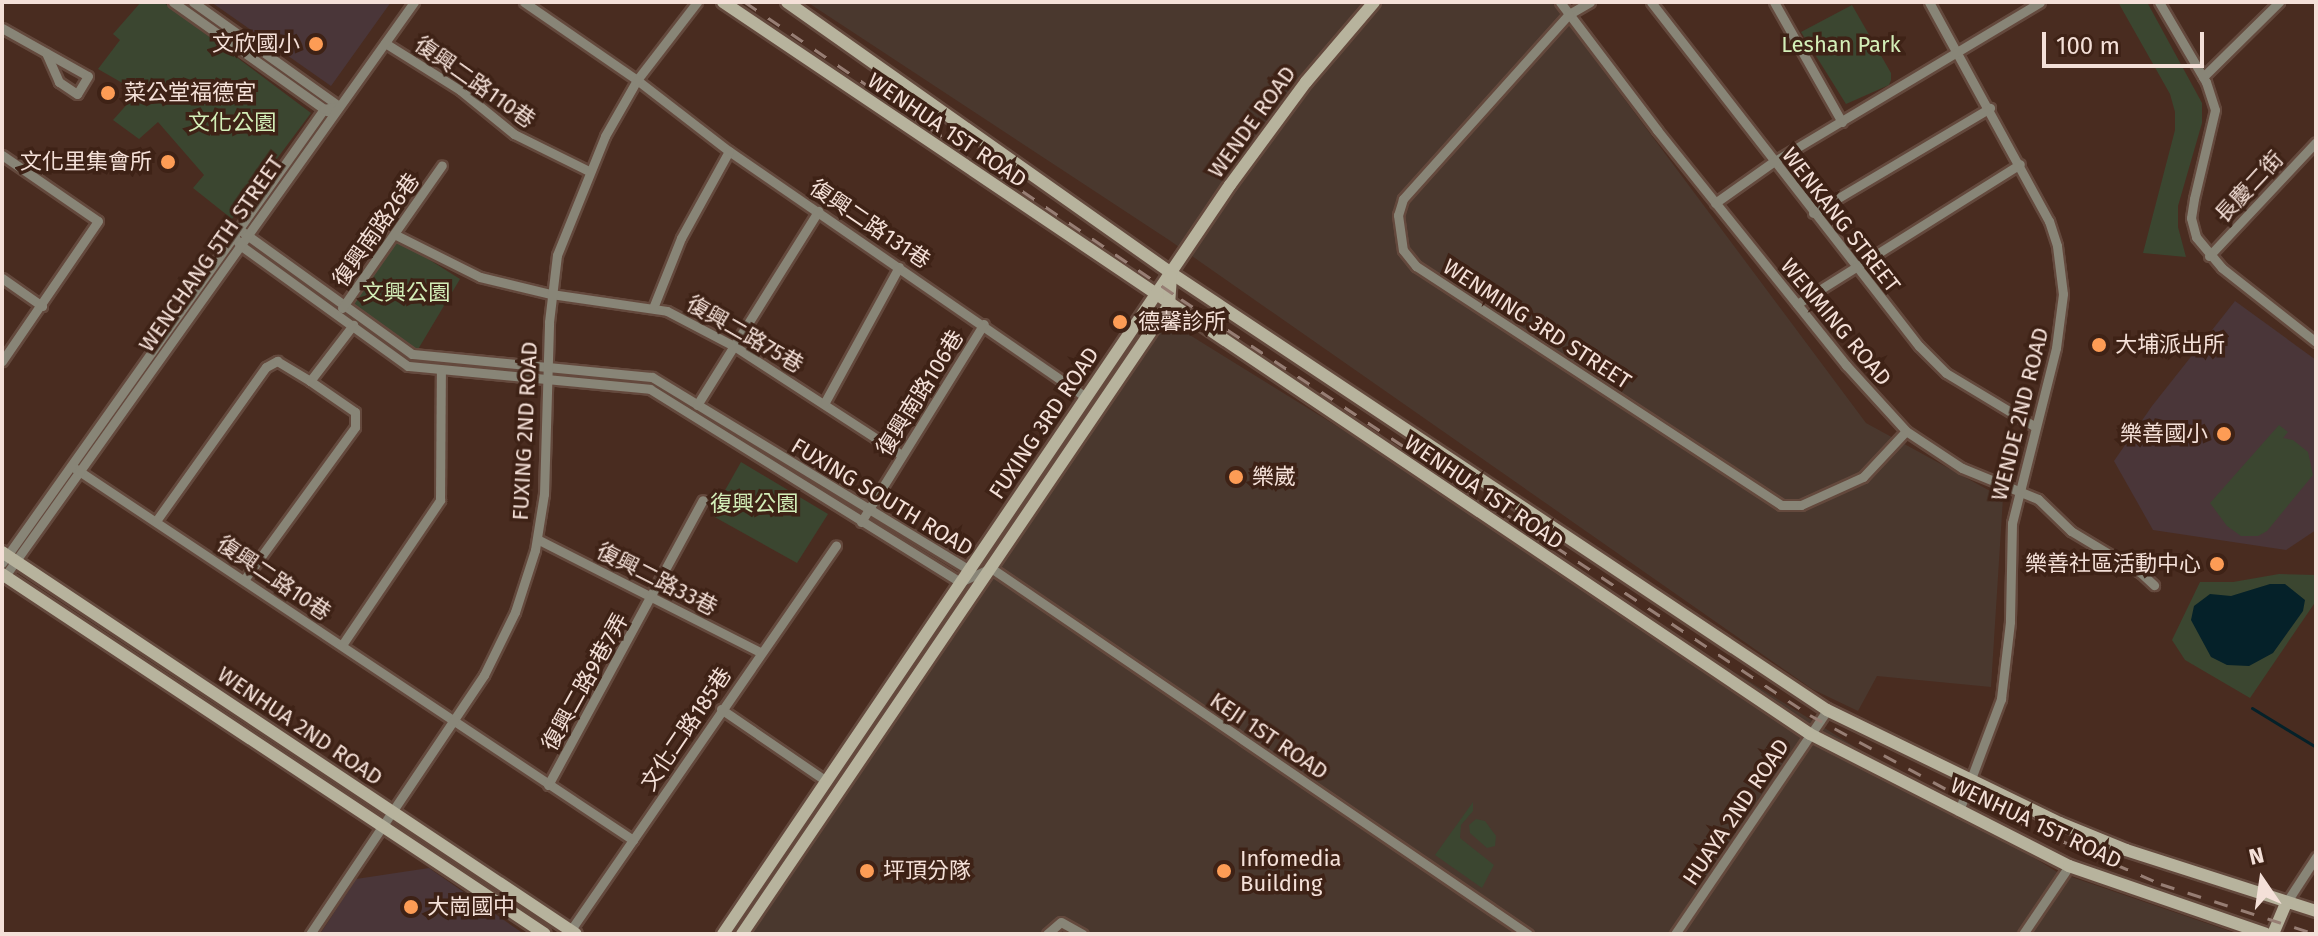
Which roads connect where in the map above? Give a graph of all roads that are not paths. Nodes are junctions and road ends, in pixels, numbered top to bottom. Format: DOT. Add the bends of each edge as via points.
graph roads {
  1 [pos="173,2"];
  2 [pos="193,2"];
  3 [pos="414,2"];
  4 [pos="524,2"];
  5 [pos="697,2"];
  6 [pos="723,2"];
  7 [pos="787,2"];
  8 [pos="1374,2"];
  9 [pos="1560,2"];
  10 [pos="1590,2"];
  11 [pos="1651,2"];
  12 [pos="1774,2"];
  13 [pos="1929,2"];
  14 [pos="2040,2"];
  15 [pos="2159,2"];
  16 [pos="2279,2"];
  17 [pos="205,11"];
  18 [pos="1569,14"];
  19 [pos="198,20"];
  20 [pos="2,28"];
  21 [pos="385,43"];
  22 [pos="1957,52"];
  23 [pos="46,53"];
  24 [pos="2203,77"];
  25 [pos="637,80"];
  26 [pos="339,106"];
  27 [pos="1990,108"];
  28 [pos="328,112"];
  29 [pos="1842,122"];
  30 [pos="2316,142"];
  31 [pos="729,151"];
  32 [pos="2,155"];
  33 [pos="1773,162"];
  34 [pos="2020,164"];
  35 [pos="442,165"];
  36 [pos="589,171"];
  37 [pos="1715,203"];
  38 [pos="818,211"];
  39 [pos="1813,213"];
  40 [pos="396,235"];
  41 [pos="239,236"];
  42 [pos="2209,256"];
  43 [pos="1855,266"];
  44 [pos="899,267"];
  45 [pos="1171,273"];
  46 [pos="2,278"];
  47 [pos="551,294"];
  48 [pos="1156,296"];
  49 [pos="1797,304"];
  50 [pos="346,305"];
  51 [pos="1169,305"];
  52 [pos="42,306"];
  53 [pos="653,308"];
  54 [pos="338,314"];
  55 [pos="984,324"];
  56 [pos="353,325"];
  57 [pos="2316,342"];
  58 [pos="734,346"];
  59 [pos="2,361"];
  60 [pos="547,368"];
  61 [pos="441,371"];
  62 [pos="588,372"];
  63 [pos="547,380"];
  64 [pos="310,381"];
  65 [pos="587,383"];
  66 [pos="1084,396"];
  67 [pos="825,402"];
  68 [pos="697,405"];
  69 [pos="2034,426"];
  70 [pos="1906,431"];
  71 [pos="902,455"];
  72 [pos="76,469"];
  73 [pos="2018,491"];
  74 [pos="703,500"];
  75 [pos="868,510"];
  76 [pos="156,521"];
  77 [pos="861,522"];
  78 [pos="537,539"];
  79 [pos="836,545"];
  80 [pos="6,563"];
  81 [pos="991,568"];
  82 [pos="964,577"];
  83 [pos="244,580"];
  84 [pos="2154,585"];
  85 [pos="653,596"];
  86 [pos="342,645"];
  87 [pos="760,652"];
  88 [pos="887,690"];
  89 [pos="902,699"];
  90 [pos="721,709"];
  91 [pos="1827,710"];
  92 [pos="452,723"];
  93 [pos="1810,734"];
  94 [pos="826,781"];
  95 [pos="1970,782"];
  96 [pos="548,785"];
  97 [pos="391,810"];
  98 [pos="1959,811"];
  99 [pos="382,824"];
  100 [pos="633,840"];
  101 [pos="2316,857"];
  102 [pos="2069,866"];
  103 [pos="2286,903"];
  104 [pos="2316,911"];
  105 [pos="572,933"];
  106 [pos="310,934"];
  107 [pos="545,934"];
  108 [pos="723,934"];
  109 [pos="742,934"];
  110 [pos="1047,934"];
  111 [pos="1083,934"];
  112 [pos="1528,934"];
  113 [pos="1675,934"];
  114 [pos="2023,934"];
  115 [pos="2266,934"];
  116 [pos="2273,934"];
  1 -- 19 [label="street"];
  2 -- 17 [label="street"];
  3 -- 21 [label="street"];
  4 -- 25 [label="street, 復興二路131巷"];
  5 -- 25 [label="street, FUXING 2ND ROAD"];
  6 -- 48 [label="street, WENHUA 1ST ROAD"];
  7 -- 45 [label="street, WENHUA 1ST ROAD"];
  8 -- 45 [label="street, WENDE ROAD" via="1296,95"];
  9 -- 18 [label="street, WENMING ROAD"];
  10 -- 18 [label="street"];
  11 -- 33 [label="street, WENKANG STREET"];
  12 -- 29 [label="street"];
  13 -- 22 [label="street, WENDE 2ND ROAD"];
  14 -- 22 [label="street"];
  15 -- 24 [label="street"];
  16 -- 24 [label="street"];
  17 -- 19 [label="street"];
  17 -- 26 [label="street"];
  18 -- 37 [label="street, WENMING ROAD"];
  18 -- 70 [label="street, WENMING 3RD STREET" via="1403,199 1398,232 1403,250 1416,266 1781,505 1801,505 1863,477"];
  19 -- 28 [label="street"];
  20 -- 23 [label="street"];
  21 -- 26 [label="street"];
  21 -- 36 [label="street, 復興二路110巷" via="460,90 514,134"];
  22 -- 27 [label="street, WENDE 2ND ROAD"];
  22 -- 29 [label="street"];
  23 -- 23 [label="street" via="59,82 77,94 88,76"];
  24 -- 42 [label="street" via="2213,96 2214,126 2191,218"];
  25 -- 31 [label="street, 復興二路131巷"];
  25 -- 36 [label="street, FUXING 2ND ROAD"];
  26 -- 28 [label="street"];
  27 -- 34 [label="street, WENDE 2ND ROAD"];
  27 -- 39 [label="street"];
  28 -- 41 [label="street, WENCHANG 5TH STREET"];
  29 -- 33 [label="street"];
  30 -- 42 [label="street, 長慶二街"];
  31 -- 38 [label="street, 復興二路131巷"];
  31 -- 53 [label="street" via="681,238"];
  32 -- 52 [label="street" via="98,221"];
  33 -- 37 [label="street"];
  33 -- 39 [label="street, WENKANG STREET"];
  34 -- 43 [label="street"];
  34 -- 69 [label="street, WENDE 2ND ROAD" via="2049,221 2062,285 2056,348"];
  35 -- 40 [label="street, 復興南路26巷"];
  36 -- 47 [label="street, FUXING 2ND ROAD" via="557,255"];
  37 -- 49 [label="street, WENMING ROAD"];
  38 -- 44 [label="street, 復興二路131巷"];
  38 -- 58 [label="street"];
  39 -- 43 [label="street, WENKANG STREET"];
  40 -- 47 [label="street, 復興二路75巷" via="480,277"];
  40 -- 50 [label="street, 復興南路26巷"];
  41 -- 50 [label="street, FUXING SOUTH ROAD"];
  41 -- 54 [label="street, FUXING SOUTH ROAD"];
  41 -- 72 [label="street, WENCHANG 5TH STREET"];
  42 -- 57 [label="street"];
  43 -- 49 [label="street"];
  43 -- 69 [label="street, WENKANG STREET" via="1946,373"];
  44 -- 55 [label="street, 復興二路131巷"];
  44 -- 67 [label="street"];
  45 -- 48 [label="street, FUXING 3RD ROAD"];
  45 -- 51 [label="street"];
  45 -- 91 [label="street, WENHUA 1ST ROAD"];
  46 -- 52 [label="street"];
  47 -- 53 [label="street, 復興二路75巷"];
  47 -- 60 [label="street, FUXING 2ND ROAD"];
  48 -- 51 [label="street, WENHUA 1ST ROAD"];
  48 -- 66 [label="street, FUXING 3RD ROAD"];
  49 -- 70 [label="street, WENMING ROAD"];
  50 -- 54 [label="street, 復興南路26巷"];
  50 -- 60 [label="street, FUXING SOUTH ROAD" via="412,354"];
  51 -- 81 [label="street, FUXING 3RD ROAD"];
  51 -- 93 [label="street, WENHUA 1ST ROAD"];
  52 -- 59 [label="street"];
  53 -- 58 [label="street, 復興二路75巷"];
  54 -- 56 [label="street, FUXING SOUTH ROAD"];
  55 -- 66 [label="street, 復興二路131巷"];
  55 -- 71 [label="street, 復興南路106巷"];
  56 -- 61 [label="street, FUXING SOUTH ROAD" via="408,366"];
  56 -- 64 [label="street"];
  58 -- 67 [label="street, 復興二路75巷"];
  58 -- 68 [label="street"];
  60 -- 62 [label="street, FUXING SOUTH ROAD"];
  60 -- 63 [label="street, FUXING 2ND ROAD"];
  61 -- 63 [label="street, FUXING SOUTH ROAD"];
  61 -- 86 [label="street" via="440,500"];
  62 -- 65 [label="street"];
  62 -- 68 [label="street, FUXING SOUTH ROAD" via="652,377"];
  63 -- 65 [label="street, FUXING SOUTH ROAD"];
  63 -- 78 [label="street, FUXING 2ND ROAD" via="544,494"];
  64 -- 76 [label="street" via="277,361 266,367"];
  64 -- 83 [label="street" via="355,412 355,427"];
  65 -- 77 [label="street, FUXING SOUTH ROAD" via="650,389"];
  66 -- 82 [label="street, FUXING 3RD ROAD"];
  67 -- 71 [label="street, 復興二路75巷"];
  68 -- 75 [label="street, FUXING SOUTH ROAD"];
  69 -- 73 [label="street, WENDE 2ND ROAD"];
  70 -- 73 [label="street, WENMING ROAD" via="1962,468"];
  71 -- 75 [label="street, 復興南路106巷"];
  72 -- 76 [label="street, 復興二路10巷"];
  72 -- 80 [label="street, WENCHANG 5TH STREET"];
  73 -- 84 [label="street, WENMING ROAD" via="2038,499 2071,531"];
  73 -- 95 [label="street, WENDE 2ND ROAD" via="2001,699"];
  74 -- 85 [label="street, 復興二路9巷7弄"];
  75 -- 77 [label="street, 復興南路106巷"];
  75 -- 82 [label="street, FUXING SOUTH ROAD"];
  76 -- 83 [label="street, 復興二路10巷"];
  77 -- 82 [label="street, FUXING SOUTH ROAD"];
  78 -- 85 [label="street, 復興二路33巷"];
  78 -- 92 [label="street, FUXING 2ND ROAD" via="515,612"];
  79 -- 87 [label="street, 文化二路185巷"];
  80 -- 97 [label="street, WENHUA 2ND ROAD"];
  80 -- 99 [label="street, WENHUA 2ND ROAD"];
  81 -- 82 [label="street, FUXING SOUTH ROAD"];
  81 -- 89 [label="street, FUXING 3RD ROAD"];
  81 -- 112 [label="street, KEJI 1ST ROAD"];
  82 -- 88 [label="street, FUXING 3RD ROAD"];
  83 -- 86 [label="street, 復興二路10巷"];
  85 -- 87 [label="street, 復興二路33巷"];
  85 -- 96 [label="street, 復興二路9巷7弄"];
  86 -- 92 [label="street, 復興二路10巷"];
  87 -- 90 [label="street, 文化二路185巷"];
  88 -- 89 [label="street"];
  88 -- 94 [label="street, FUXING 3RD ROAD"];
  89 -- 109 [label="street, FUXING 3RD ROAD"];
  90 -- 94 [label="street"];
  90 -- 100 [label="street, 文化二路185巷"];
  91 -- 93 [label="street, HUAYA 2ND ROAD"];
  91 -- 95 [label="street, WENHUA 1ST ROAD"];
  92 -- 96 [label="street, 復興二路10巷"];
  92 -- 97 [label="street, FUXING 2ND ROAD"];
  93 -- 98 [label="street, WENHUA 1ST ROAD"];
  93 -- 113 [label="street, HUAYA 2ND ROAD"];
  94 -- 108 [label="street, FUXING 3RD ROAD"];
  95 -- 98 [label="street, WENDE 2ND ROAD"];
  95 -- 103 [label="street, WENHUA 1ST ROAD" via="2126,850"];
  96 -- 100 [label="street, 復興二路10巷"];
  97 -- 99 [label="street, FUXING 2ND ROAD"];
  97 -- 105 [label="street, WENHUA 2ND ROAD"];
  98 -- 102 [label="street, WENHUA 1ST ROAD"];
  99 -- 106 [label="street, FUXING 2ND ROAD"];
  99 -- 107 [label="street, WENHUA 2ND ROAD"];
  100 -- 105 [label="street, 文化二路185巷"];
  101 -- 103 [label="street"];
  102 -- 114 [label="street"];
  102 -- 115 [label="street, WENHUA 1ST ROAD"];
  103 -- 104 [label="street, WENHUA 1ST ROAD"];
  103 -- 116 [label="street"];
  110 -- 111 [label="street" via="1061,922"];
}
